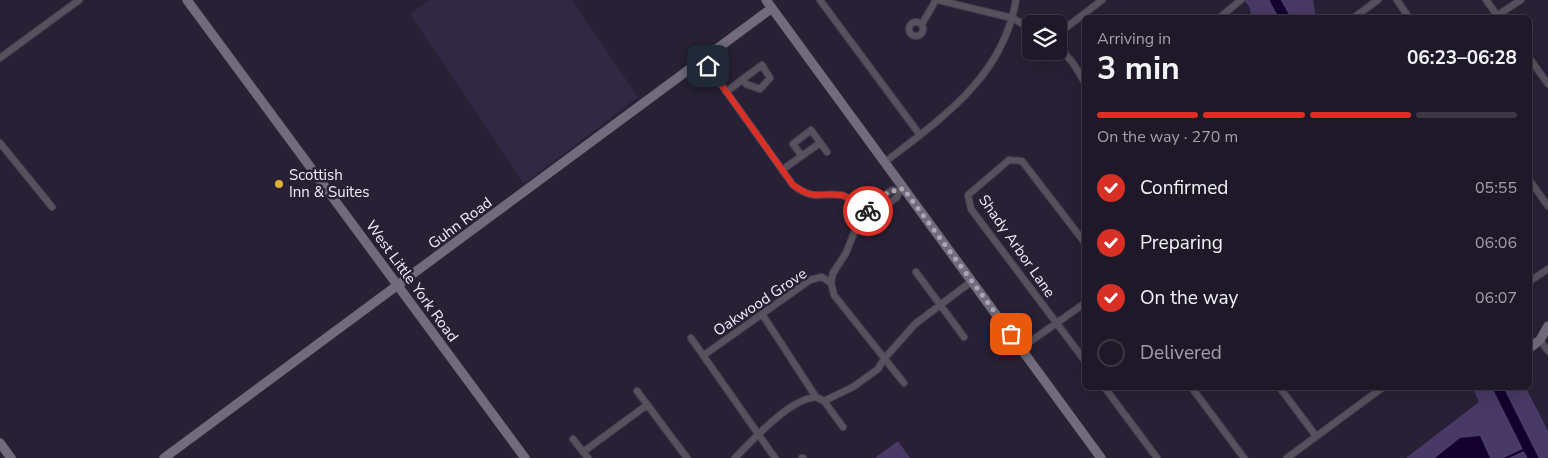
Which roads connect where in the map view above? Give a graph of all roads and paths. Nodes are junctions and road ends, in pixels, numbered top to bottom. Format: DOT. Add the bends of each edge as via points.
graph roads {
  1 [pos="79,0"];
  2 [pos="187,0"];
  3 [pos="766,0"];
  4 [pos="820,0"];
  5 [pos="937,0"];
  6 [pos="1016,0"];
  7 [pos="1102,0"];
  8 [pos="1241,0"];
  9 [pos="1378,0"];
  10 [pos="1397,0"];
  11 [pos="1486,0"];
  12 [pos="1522,0"];
  13 [pos="772,8"];
  14 [pos="1082,15"];
  15 [pos="1082,15"];
  16 [pos="1222,15"];
  17 [pos="1357,15"];
  18 [pos="1407,15"];
  19 [pos="1495,15"];
  20 [pos="1499,15"];
  21 [pos="1012,18"];
  22 [pos="1022,23"];
  23 [pos="922,24"];
  24 [pos="1067,27"];
  25 [pos="1067,56"];
  26 [pos="0,58"];
  27 [pos="1532,63"];
  28 [pos="708,66"];
  29 [pos="1082,78"];
  30 [pos="743,79"];
  31 [pos="1548,84"];
  32 [pos="726,92"];
  33 [pos="920,135"];
  34 [pos="0,142"];
  35 [pos="820,143"];
  36 [pos="827,152"];
  37 [pos="802,156"];
  38 [pos="885,162"];
  39 [pos="782,170"];
  40 [pos="1532,185"];
  41 [pos="901,190"];
  42 [pos="1548,206"];
  43 [pos="52,207"];
  44 [pos="867,213"];
  45 [pos="1082,239"];
  46 [pos="1548,269"];
  47 [pos="916,272"];
  48 [pos="1532,280"];
  49 [pos="972,281"];
  50 [pos="831,283"];
  51 [pos="398,286"];
  52 [pos="940,305"];
  53 [pos="1082,305"];
  54 [pos="762,314"];
  55 [pos="1056,322"];
  56 [pos="1548,326"];
  57 [pos="964,337"];
  58 [pos="691,338"];
  59 [pos="1544,340"];
  60 [pos="1532,346"];
  61 [pos="1021,348"];
  62 [pos="1548,351"];
  63 [pos="704,355"];
  64 [pos="1082,357"];
  65 [pos="884,359"];
  66 [pos="904,383"];
  67 [pos="1106,390"];
  68 [pos="1193,390"];
  69 [pos="1282,390"];
  70 [pos="1379,390"];
  71 [pos="636,391"];
  72 [pos="816,397"];
  73 [pos="824,402"];
  74 [pos="646,404"];
  75 [pos="842,427"];
  76 [pos="758,434"];
  77 [pos="1316,436"];
  78 [pos="573,439"];
  79 [pos="0,443"];
  80 [pos="583,452"];
  81 [pos="12,458"];
  82 [pos="164,458"];
  83 [pos="525,458"];
  84 [pos="588,458"];
  85 [pos="687,458"];
  86 [pos="735,458"];
  87 [pos="775,458"];
  88 [pos="1102,458"];
  89 [pos="1157,458"];
  90 [pos="1244,458"];
  91 [pos="1287,458"];
  1 -- 26 [label="street"];
  2 -- 51 [label="street, West Little York Road"];
  3 -- 13 [label="street"];
  4 -- 33 [label="street"];
  5 -- 21 [label="street"];
  5 -- 23 [label="street"];
  6 -- 21 [label="street"];
  7 -- 15 [label="street"];
  8 -- 16 [label="street"];
  9 -- 17 [label="street"];
  10 -- 18 [label="street"];
  11 -- 19 [label="street"];
  12 -- 20 [label="street"];
  13 -- 38 [label="street"];
  13 -- 51 [label="street, Guhn Road"];
  14 -- 24 [label="street"];
  21 -- 22 [label="street"];
  21 -- 33 [label="street" via="999,49 979,81 954,109"];
  25 -- 29 [label="street"];
  27 -- 31 [label="street"];
  28 -- 32 [label="street"];
  30 -- 32 [label="street"];
  32 -- 39 [label="street"];
  33 -- 38 [label="street"];
  34 -- 43 [label="street"];
  35 -- 36 [label="street"];
  35 -- 37 [label="street"];
  35 -- 37 [label="street" via="811,130 793,144"];
  37 -- 39 [label="street"];
  38 -- 41 [label="street"];
  39 -- 44 [label="street" via="799,190 813,196 842,195"];
  40 -- 42 [label="street"];
  41 -- 44 [label="street" via="897,198 874,215"];
  41 -- 49 [label="street"];
  44 -- 50 [label="street" via="858,223"];
  45 -- 55 [label="street, Shady Arbor Lane" via="1028,166 1018,160 1009,160 974,188 968,199 971,209"];
  46 -- 48 [label="street"];
  47 -- 52 [label="street"];
  49 -- 52 [label="street"];
  49 -- 61 [label="street"];
  50 -- 54 [label="street, Oakwood Grove" via="822,277 810,280"];
  50 -- 65 [label="street" via="834,294"];
  51 -- 82 [label="street, Guhn Road"];
  51 -- 83 [label="street, West Little York Road"];
  52 -- 57 [label="street"];
  52 -- 65 [label="street" via="915,324"];
  53 -- 55 [label="street"];
  54 -- 63 [label="street, Oakwood Grove"];
  54 -- 72 [label="street"];
  55 -- 61 [label="street"];
  55 -- 64 [label="street, Shady Arbor Lane"];
  56 -- 59 [label="street"];
  58 -- 63 [label="street"];
  59 -- 60 [label="street"];
  59 -- 62 [label="street"];
  61 -- 88 [label="street"];
  63 -- 76 [label="street"];
  65 -- 66 [label="street"];
  65 -- 73 [label="street" via="878,369 862,381"];
  67 -- 89 [label="street"];
  68 -- 90 [label="street"];
  69 -- 77 [label="street"];
  70 -- 77 [label="street"];
  71 -- 74 [label="street"];
  72 -- 73 [label="street"];
  72 -- 76 [label="street" via="804,398"];
  73 -- 75 [label="street"];
  74 -- 80 [label="street"];
  74 -- 85 [label="street"];
  76 -- 86 [label="street"];
  76 -- 87 [label="street"];
  77 -- 91 [label="street"];
  78 -- 80 [label="street"];
  79 -- 81 [label="street"];
  80 -- 84 [label="street"];
}
